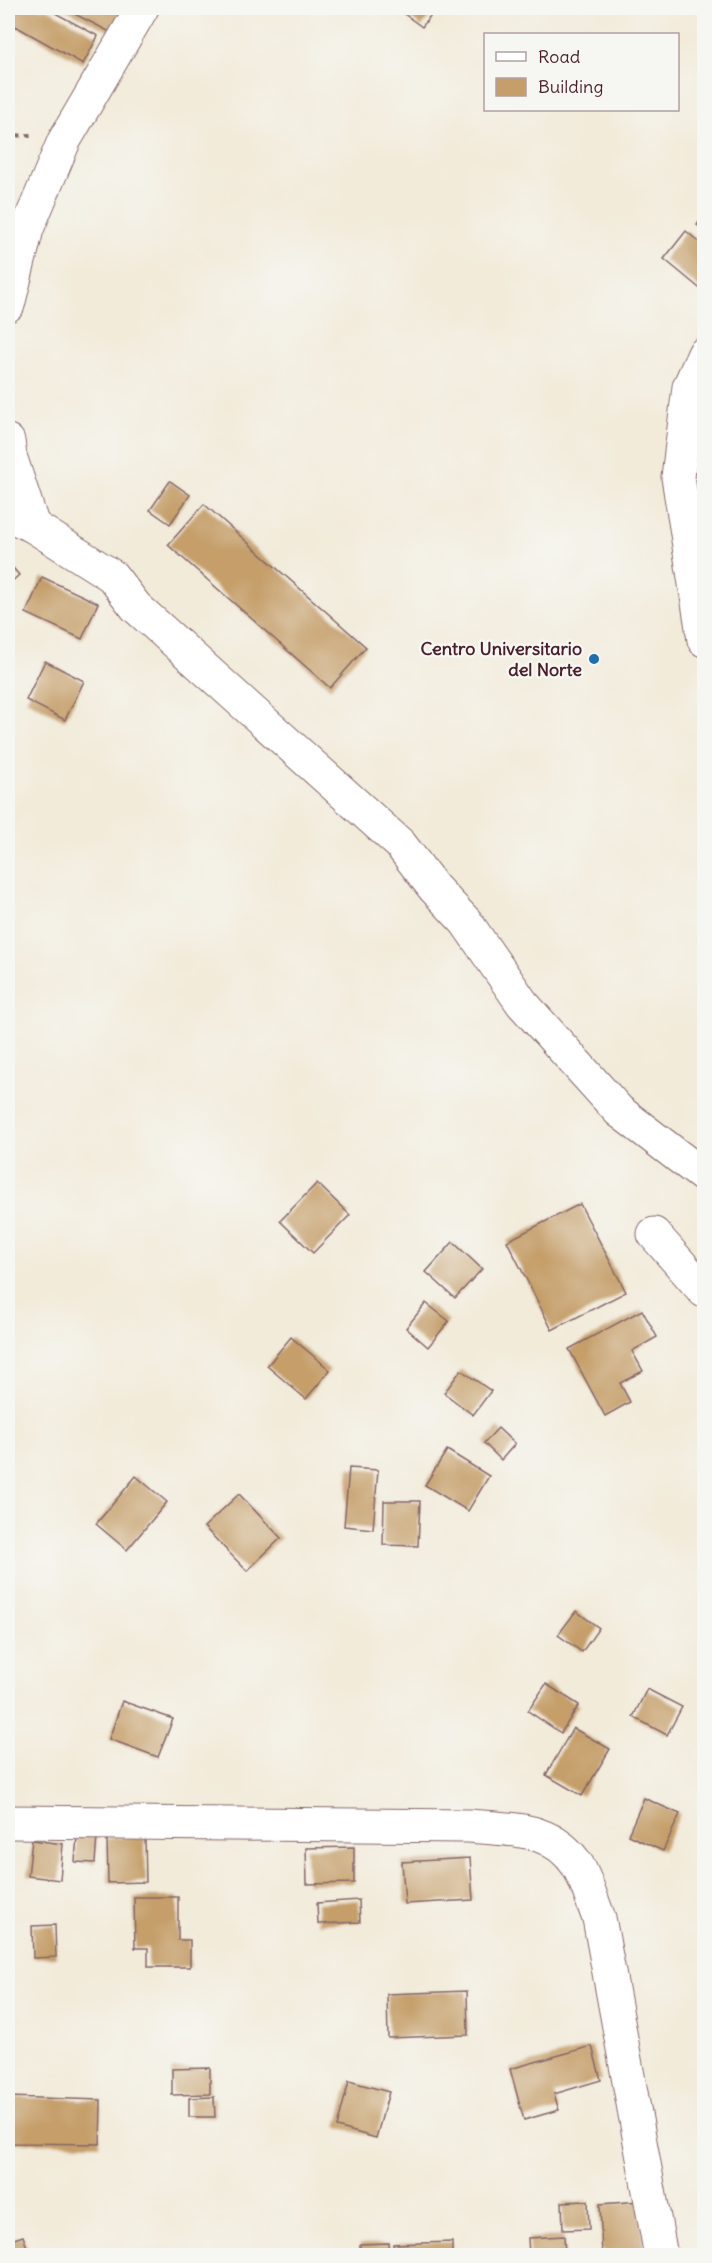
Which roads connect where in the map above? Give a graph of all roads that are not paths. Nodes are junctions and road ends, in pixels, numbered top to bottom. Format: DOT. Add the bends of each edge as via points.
graph roads {
  1 [pos="142,8"];
  2 [pos="8,305"];
  3 [pos="705,354"];
  4 [pos="8,441"];
  5 [pos="20,520"];
  6 [pos="705,640"];
  7 [pos="705,1176"];
  8 [pos="654,1234"];
  9 [pos="705,1291"];
  10 [pos="8,1822"];
  11 [pos="661,2256"];
  1 -- 2 [label="street" via="64,141 27,230"];
  3 -- 6 [label="street" via="689,387 678,477"];
  4 -- 5 [label="street"];
  5 -- 7 [label="street" via="112,576 136,607 400,844 466,922 522,1003 580,1069 619,1111"];
  8 -- 9 [label="street"];
  10 -- 11 [label="street" via="470,1826 535,1832 561,1846 578,1867 599,1918"];
}
